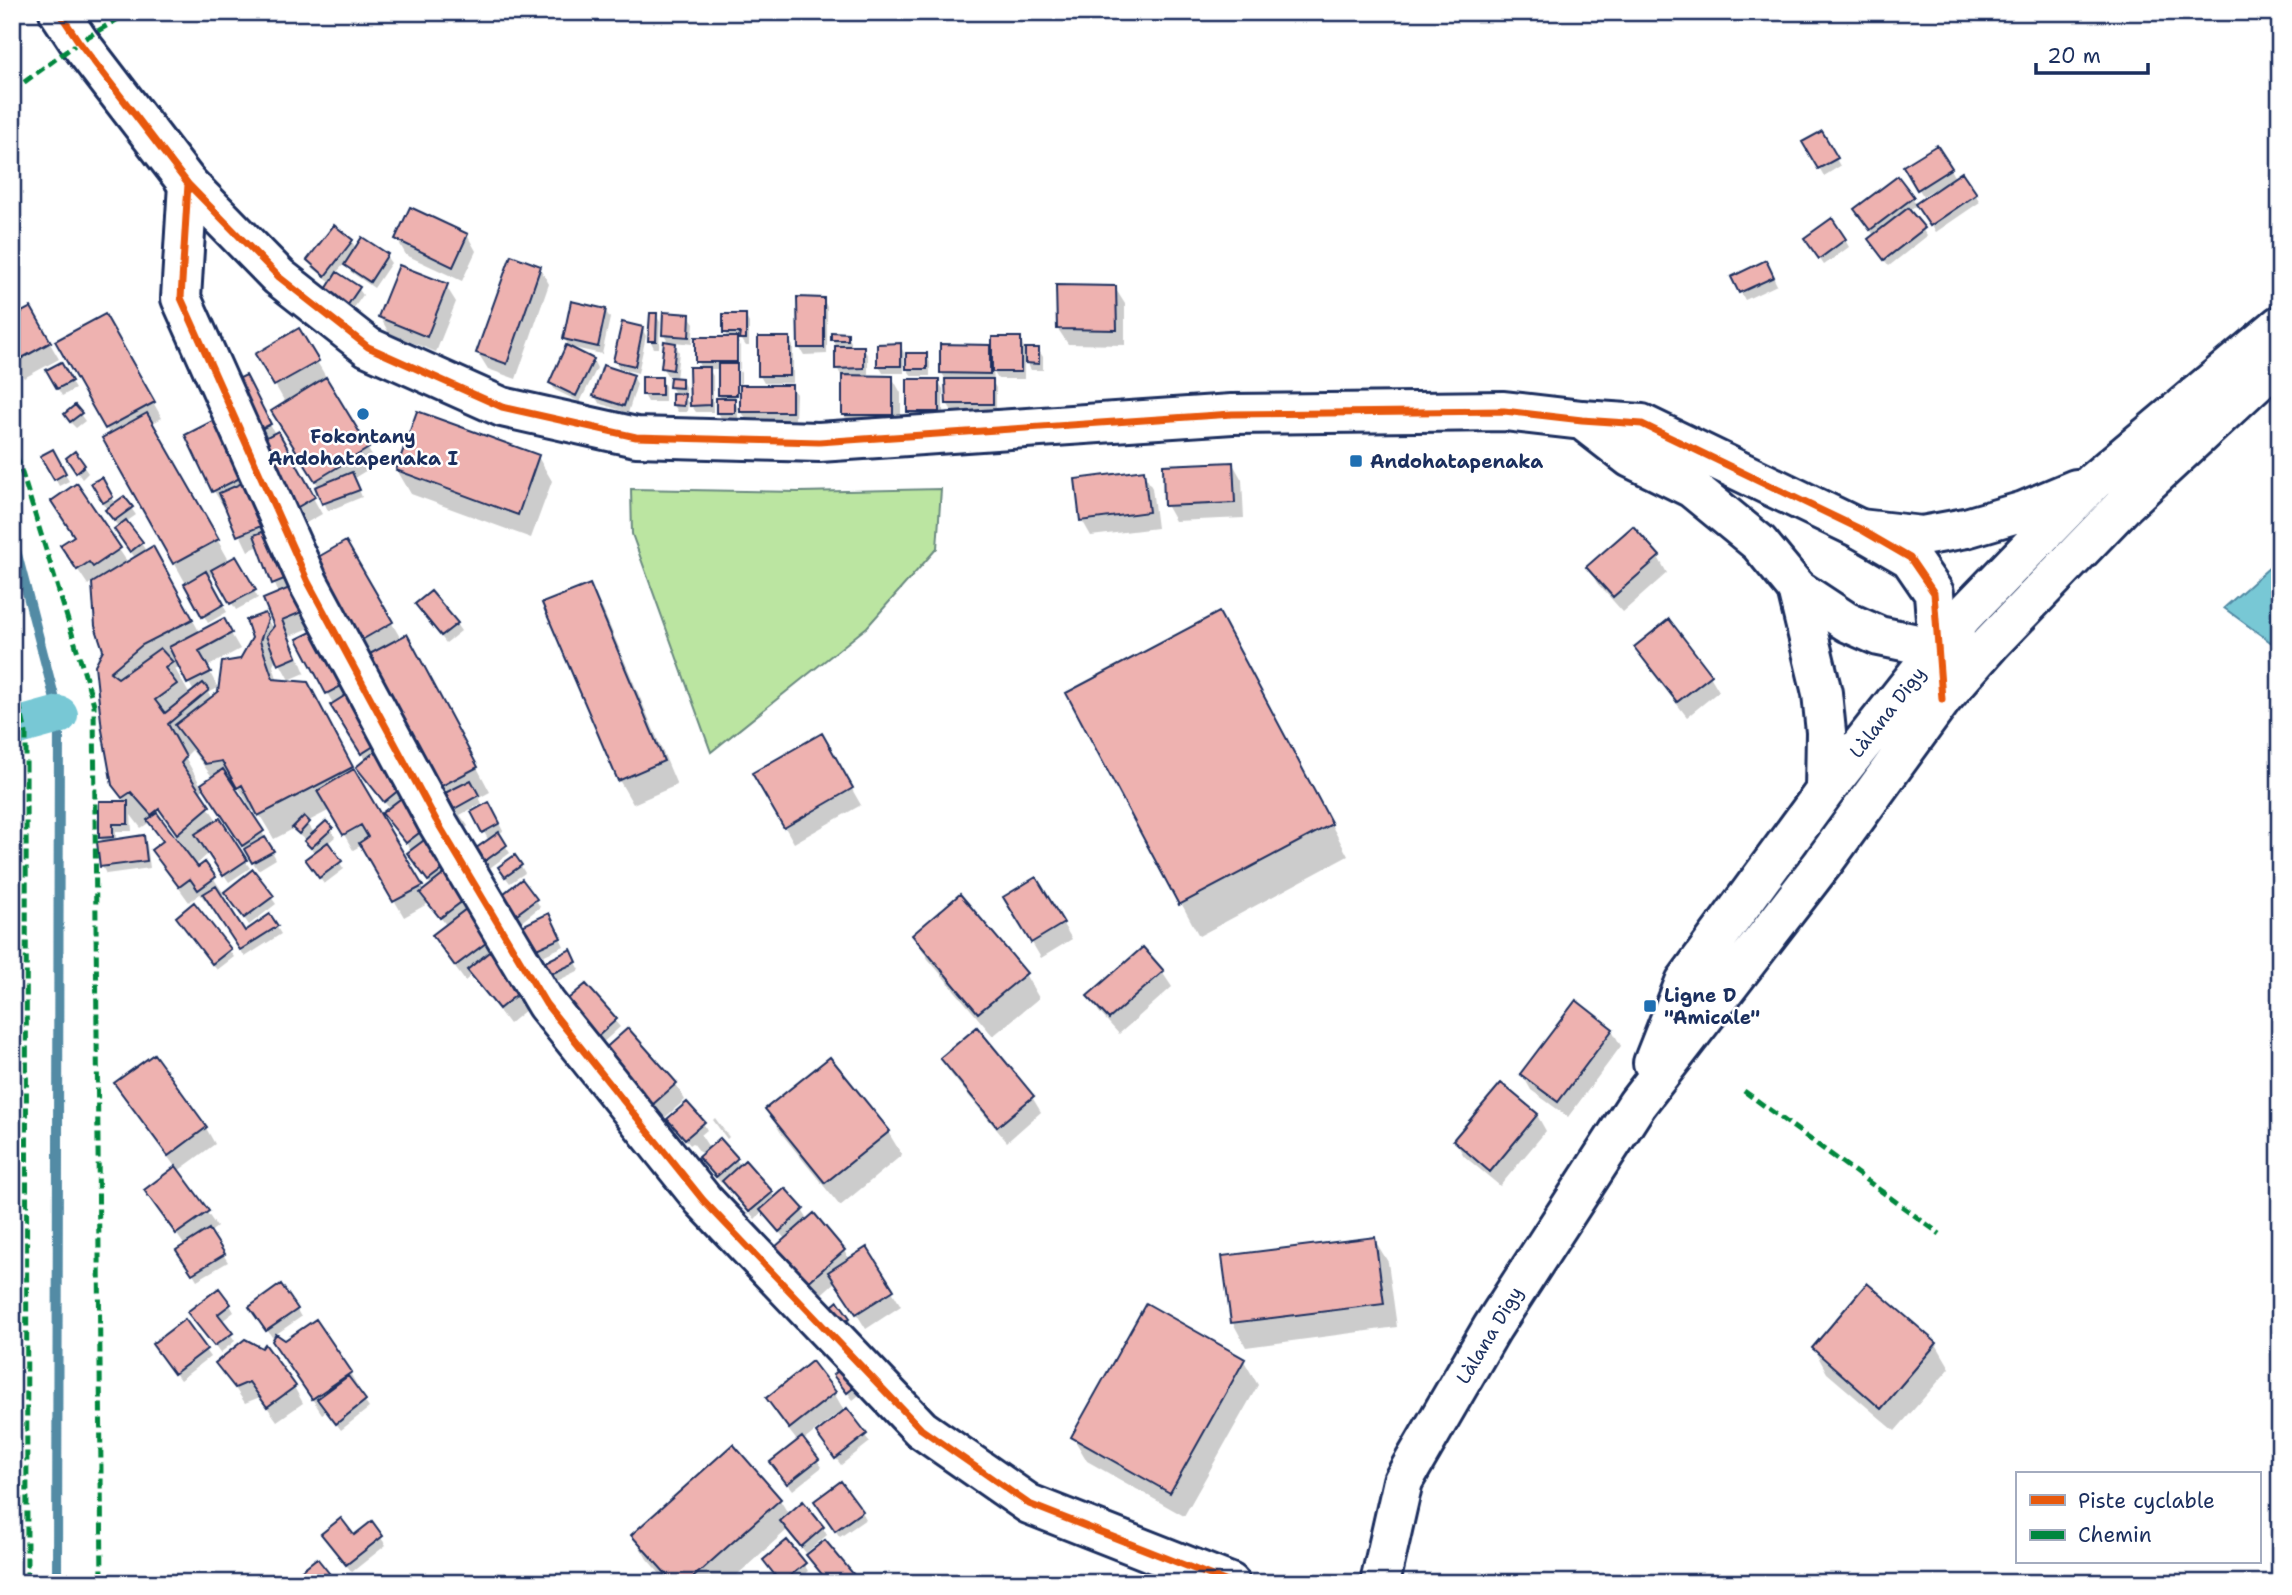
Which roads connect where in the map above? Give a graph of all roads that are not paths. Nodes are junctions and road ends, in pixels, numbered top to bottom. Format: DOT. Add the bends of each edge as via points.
graph roads {
  1 [pos="61,16"];
  2 [pos="188,184"];
  3 [pos="2280,325"];
  4 [pos="2280,360"];
  5 [pos="1582,420"];
  6 [pos="2094,481"];
  7 [pos="1860,529"];
  8 [pos="1797,589"];
  9 [pos="1991,643"];
  10 [pos="1937,648"];
  11 [pos="1942,699"];
  12 [pos="1825,791"];
  13 [pos="1637,1104"];
  14 [pos="1230,1583"];
  15 [pos="1380,1583"];
  1 -- 2 [label="street"];
  2 -- 5 [label="street" via="279,277 368,347 502,407 636,437 819,442 1233,414 1504,411"];
  2 -- 14 [label="street" via="181,298 308,582 436,820 545,1004 702,1200 921,1429 1029,1504"];
  3 -- 6 [label="street, Làlana Digy"];
  4 -- 9 [label="street, Làlana Digy" via="2124,505"];
  5 -- 7 [label="street" via="1642,424"];
  5 -- 8 [label="street" via="1631,458 1692,488 1759,543"];
  6 -- 7 [label="street" via="2024,511 1944,532 1922,536"];
  6 -- 10 [label="street, Làlana Digy"];
  7 -- 10 [label="street" via="1910,558 1934,593"];
  8 -- 10 [label="street" via="1847,622 1879,636"];
  8 -- 12 [label="street" via="1822,693"];
  9 -- 10 [label="street"];
  9 -- 11 [label="street, Làlana Digy"];
  10 -- 11 [label="street"];
  10 -- 12 [label="street, Làlana Digy"];
  11 -- 13 [label="street, Làlana Digy" via="1823,863"];
  12 -- 13 [label="street, Làlana Digy" via="1685,982"];
  13 -- 15 [label="street, Làlana Digy" via="1492,1328 1403,1480"];
}
